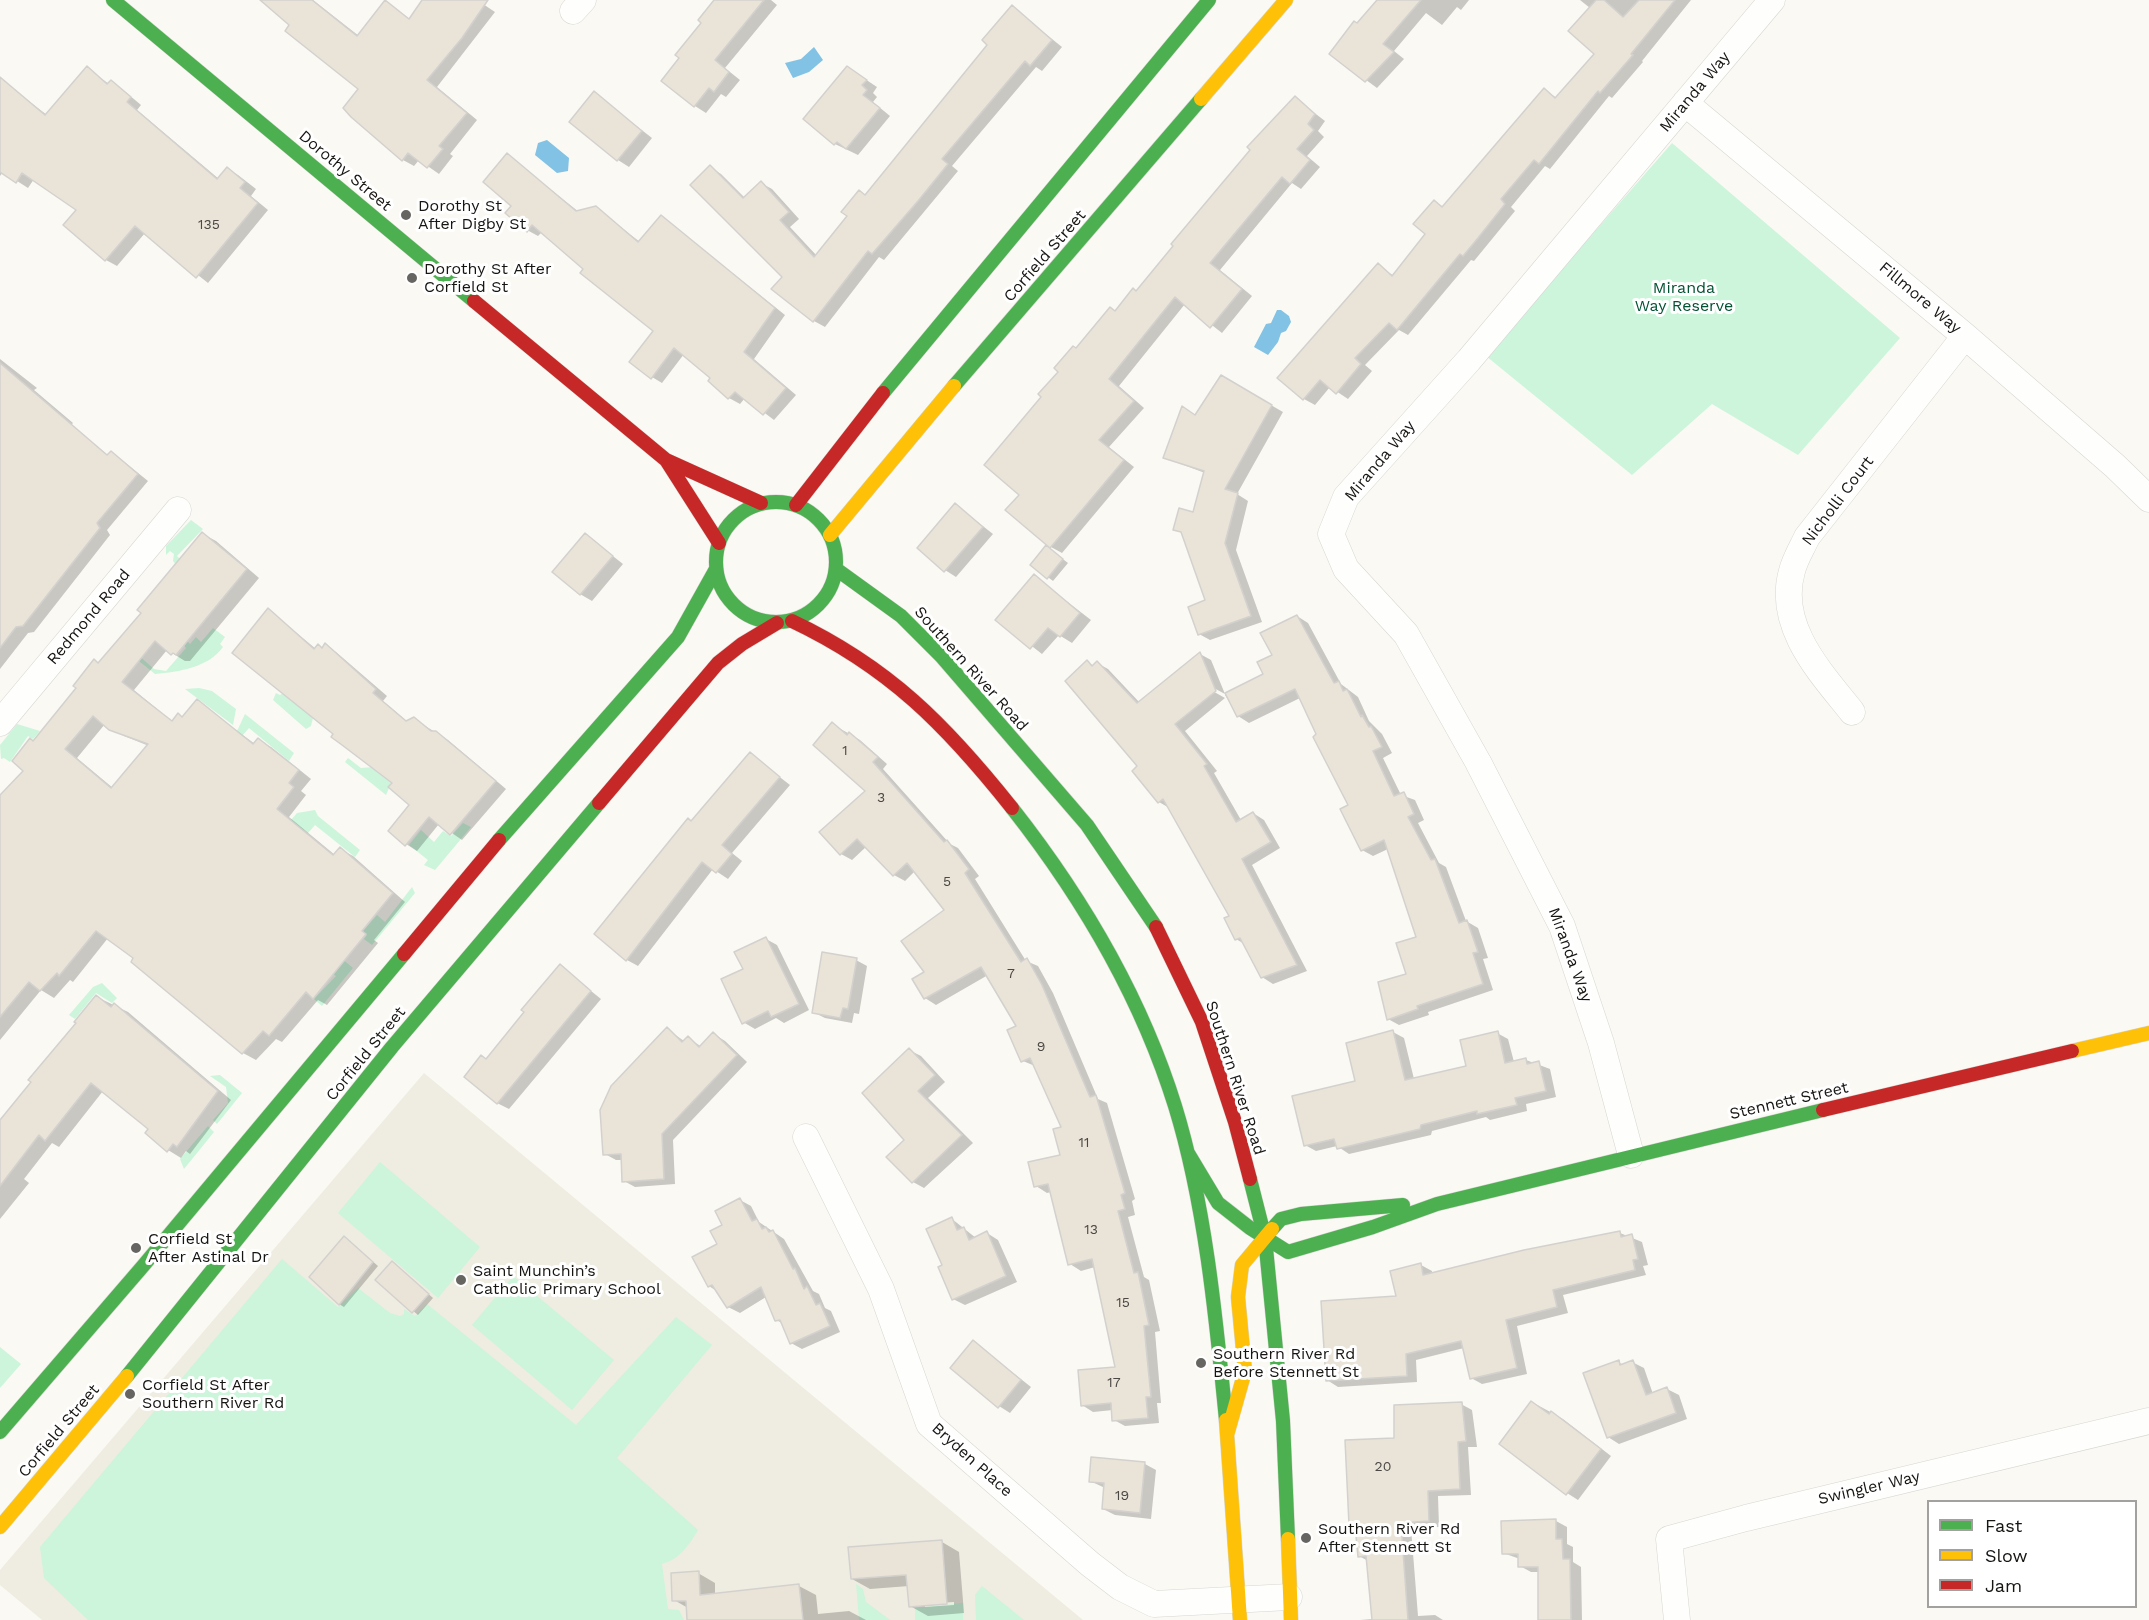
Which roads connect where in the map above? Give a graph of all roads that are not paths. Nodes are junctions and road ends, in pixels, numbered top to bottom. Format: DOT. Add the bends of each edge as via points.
graph roads {
  1 [pos="113,0"];
  2 [pos="1209,0"];
  3 [pos="1286,0"];
  4 [pos="1772,0"];
  5 [pos="1685,103"];
  6 [pos="1965,336"];
  7 [pos="666,460"];
  8 [pos="2149,499"];
  9 [pos="761,503"];
  10 [pos="796,505"];
  11 [pos="178,510"];
  12 [pos="830,535"];
  13 [pos="719,543"];
  14 [pos="716,569"];
  15 [pos="836,569"];
  16 [pos="792,621"];
  17 [pos="777,623"];
  18 [pos="1852,712"];
  19 [pos="0,723"];
  20 [pos="2149,1033"];
  21 [pos="807,1137"];
  22 [pos="1186,1150"];
  23 [pos="1630,1155"];
  24 [pos="1437,1204"];
  25 [pos="1265,1238"];
  26 [pos="2149,1421"];
  27 [pos="0,1431"];
  28 [pos="1226,1435"];
  29 [pos="0,1527"];
  30 [pos="1290,1608"];
  31 [pos="1239,1610"];
  32 [pos="1677,1620"];
  1 -- 7 [label="main road, Dorothy Street"];
  2 -- 10 [label="main road" via="863,418"];
  3 -- 12 [label="main road, Corfield Street"];
  4 -- 5 [label="street, Miranda Way"];
  5 -- 6 [label="street, Fillmore Way"];
  5 -- 23 [label="street, Miranda Way" via="1469,360 1346,496 1331,534 1346,569 1406,634 1478,762 1562,926 1601,1043"];
  6 -- 8 [label="street, Fillmore Way"];
  6 -- 18 [label="street, Nicholli Court" via="1807,537 1791,572 1789,602 1807,656"];
  7 -- 9 [label="main road, Dorothy Street"];
  7 -- 13 [label="main road, Dorothy Street"];
  9 -- 10 [label="main road"];
  9 -- 13 [label="main road" via="735,518"];
  10 -- 12 [label="main road" via="821,522"];
  11 -- 19 [label="street, Redmond Road"];
  12 -- 15 [label="main road" via="836,551"];
  13 -- 14 [label="main road"];
  14 -- 17 [label="main road" via="730,601 743,613"];
  14 -- 27 [label="main road, Corfield Street" via="678,637 544,786"];
  15 -- 16 [label="main road" via="822,602"];
  15 -- 25 [label="main road, Southern River Road" via="901,616 941,656 1087,825 1160,933 1202,1022 1235,1122"];
  16 -- 17 [label="main road"];
  16 -- 22 [label="main road" via="853,653 906,694 949,733 1022,820 1068,886 1135,1006 1174,1105"];
  17 -- 29 [label="main road, Corfield Street" via="718,663 392,1047 171,1324"];
  20 -- 23 [label="main road, Stennett Street"];
  21 -- 31 [label="street, Bryden Place" via="881,1289 929,1424 1120,1587 1154,1604"];
  22 -- 25 [label="main road, Stennett Street" via="1218,1203"];
  22 -- 28 [label="main road" via="1212,1300"];
  23 -- 24 [label="main road, Stennett Street"];
  24 -- 25 [label="main road, Stennett Street" via="1301,1214 1281,1219"];
  24 -- 25 [label="main road, Stennett Street" via="1288,1252"];
  25 -- 28 [label="main road, Stennett Street" via="1242,1265 1238,1297 1245,1371"];
  25 -- 30 [label="main road, Southern River Road" via="1283,1421"];
  26 -- 32 [label="street, Swingler Way" via="1670,1539"];
  28 -- 31 [label="main road"];
  30 -- 31 [label="street, Bryden Place"];
}
